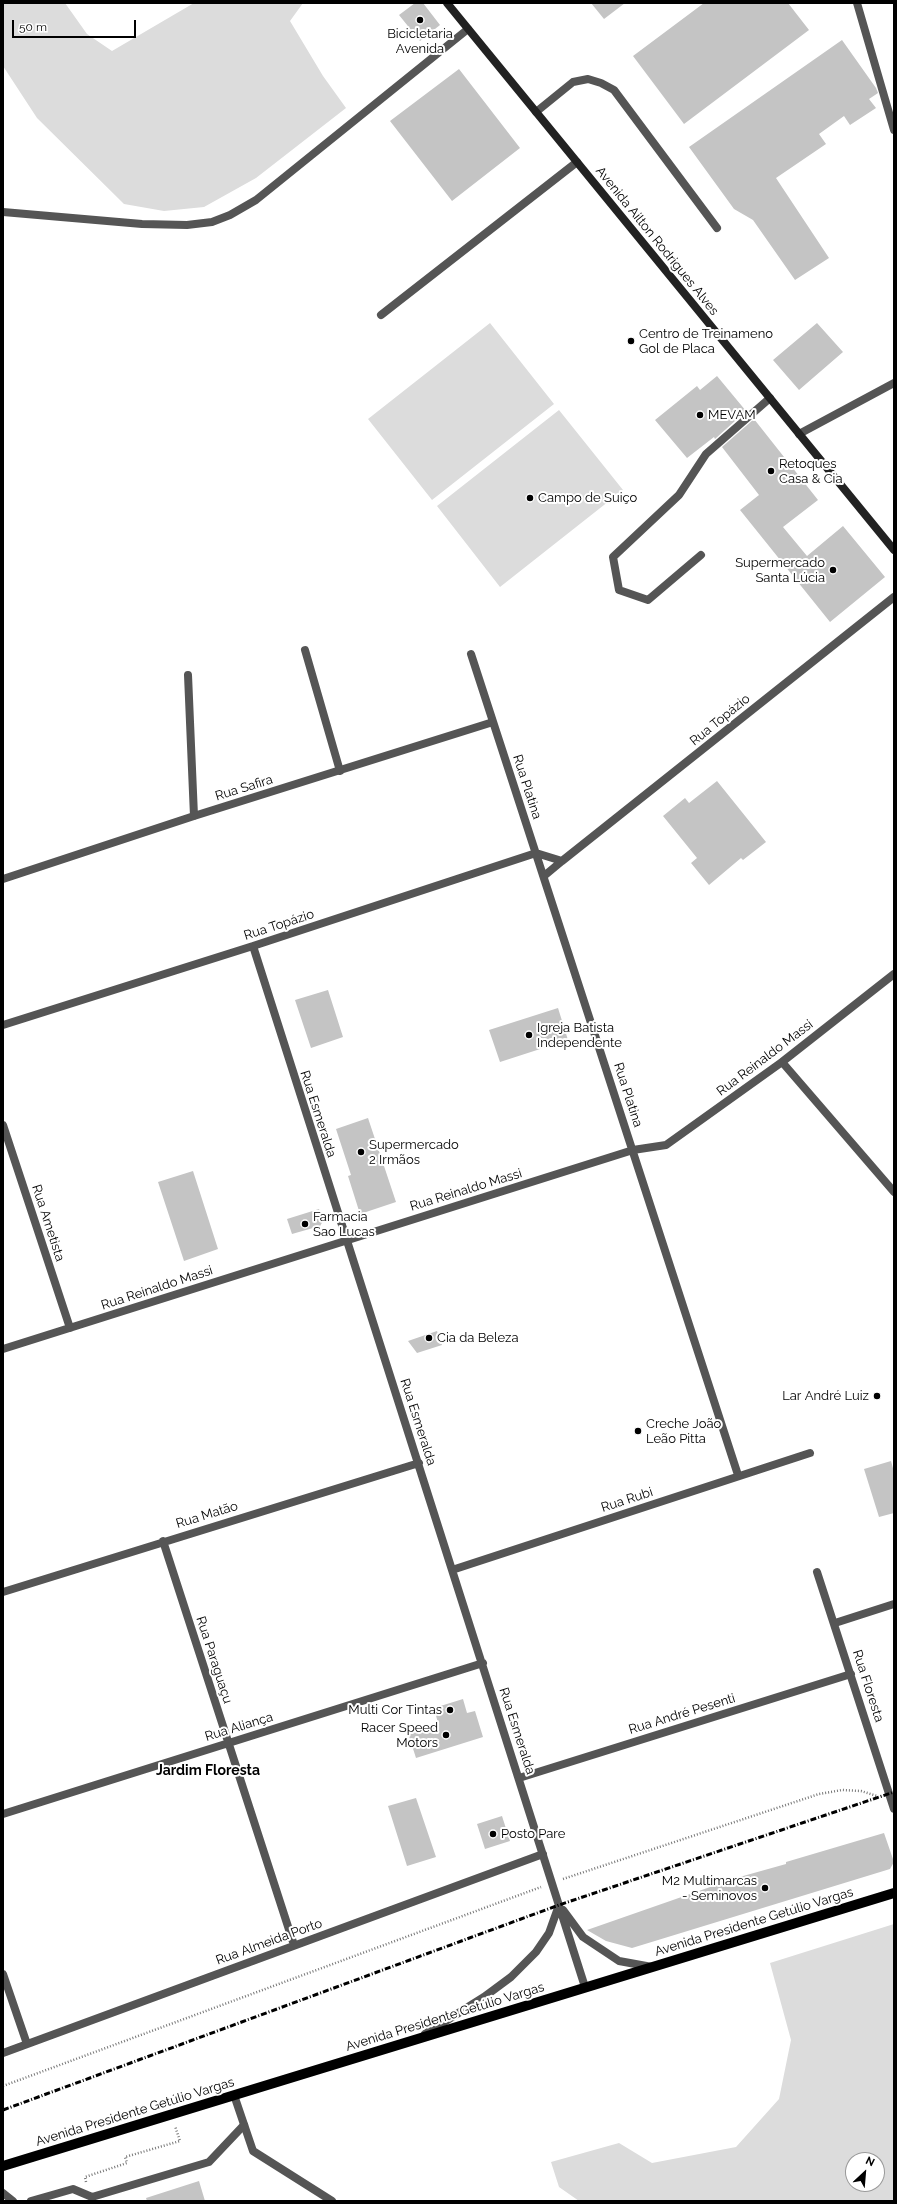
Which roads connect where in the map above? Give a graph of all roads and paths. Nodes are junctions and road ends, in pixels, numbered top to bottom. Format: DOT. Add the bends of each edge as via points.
graph roads {
  1 [pos="447,3"];
  2 [pos="857,3"];
  3 [pos="468,29"];
  4 [pos="536,112"];
  5 [pos="894,130"];
  6 [pos="577,162"];
  7 [pos="3,212"];
  8 [pos="716,228"];
  9 [pos="380,314"];
  10 [pos="894,383"];
  11 [pos="770,398"];
  12 [pos="799,434"];
  13 [pos="894,550"];
  14 [pos="701,555"];
  15 [pos="894,597"];
  16 [pos="305,650"];
  17 [pos="471,654"];
  18 [pos="188,675"];
  19 [pos="493,722"];
  20 [pos="340,771"];
  21 [pos="194,816"];
  22 [pos="536,853"];
  23 [pos="562,861"];
  24 [pos="544,876"];
  25 [pos="3,878"];
  26 [pos="253,946"];
  27 [pos="894,974"];
  28 [pos="3,1025"];
  29 [pos="782,1062"];
  30 [pos="3,1125"];
  31 [pos="633,1150"];
  32 [pos="894,1192"];
  33 [pos="346,1240"];
  34 [pos="70,1328"];
  35 [pos="3,1349"];
  36 [pos="810,1453"];
  37 [pos="419,1463"];
  38 [pos="738,1476"];
  39 [pos="163,1541"];
  40 [pos="452,1570"];
  41 [pos="817,1572"];
  42 [pos="3,1592"];
  43 [pos="894,1604"];
  44 [pos="835,1623"];
  45 [pos="483,1663"];
  46 [pos="851,1674"];
  47 [pos="228,1743"];
  48 [pos="519,1778"];
  49 [pos="893,1805"];
  50 [pos="3,1814"];
  51 [pos="543,1854"];
  52 [pos="552,1883"];
  53 [pos="894,1893"];
  54 [pos="559,1905"];
  55 [pos="294,1945"];
  56 [pos="652,1967"];
  57 [pos="3,1974"];
  58 [pos="585,1987"];
  59 [pos="417,2039"];
  60 [pos="27,2044"];
  61 [pos="3,2053"];
  62 [pos="3,2086"];
  63 [pos="234,2095"];
  64 [pos="170,2114"];
  65 [pos="244,2125"];
  66 [pos="3,2166"];
  67 [pos="3,2193"];
  68 [pos="92,2197"];
  69 [pos="13,2201"];
  70 [pos="31,2201"];
  71 [pos="80,2201"];
  72 [pos="332,2201"];
  1 -- 3 [label="main road, Avenida Ailton Rodrigues Alves"];
  2 -- 5 [label="street"];
  3 -- 4 [label="main road, Avenida Ailton Rodrigues Alves"];
  3 -- 7 [label="street" via="256,200 230,215 212,222 187,225 142,224"];
  4 -- 6 [label="main road, Avenida Ailton Rodrigues Alves"];
  4 -- 8 [label="street" via="573,82 588,80 614,90"];
  6 -- 9 [label="street"];
  6 -- 11 [label="main road, Avenida Ailton Rodrigues Alves"];
  10 -- 12 [label="street"];
  11 -- 12 [label="main road, Avenida Ailton Rodrigues Alves"];
  11 -- 14 [label="street" via="706,454 679,495 613,557 619,590 648,600"];
  12 -- 13 [label="main road, Avenida Ailton Rodrigues Alves"];
  15 -- 23 [label="street, Rua Topázio"];
  16 -- 20 [label="street"];
  17 -- 19 [label="street, Rua Platina"];
  18 -- 21 [label="street"];
  19 -- 20 [label="street, Rua Safira"];
  19 -- 22 [label="street, Rua Platina"];
  20 -- 21 [label="street, Rua Safira"];
  21 -- 25 [label="street, Rua Safira"];
  22 -- 23 [label="street"];
  22 -- 24 [label="street, Rua Platina"];
  22 -- 26 [label="street, Rua Topázio"];
  23 -- 24 [label="street, Rua Topázio"];
  24 -- 31 [label="street, Rua Platina"];
  26 -- 28 [label="street, Rua Topázio"];
  26 -- 33 [label="street, Rua Esmeralda"];
  27 -- 29 [label="street, Rua Reinaldo Massi"];
  29 -- 31 [label="street, Rua Reinaldo Massi" via="666,1146"];
  29 -- 32 [label="street"];
  30 -- 34 [label="street, Rua Ametista"];
  31 -- 33 [label="street, Rua Reinaldo Massi"];
  31 -- 38 [label="street, Rua Platina"];
  33 -- 34 [label="street, Rua Reinaldo Massi"];
  33 -- 37 [label="street, Rua Esmeralda"];
  34 -- 35 [label="street, Rua Reinaldo Massi"];
  36 -- 38 [label="street, Rua Rubi"];
  37 -- 39 [label="street, Rua Matão"];
  37 -- 40 [label="street, Rua Esmeralda"];
  38 -- 40 [label="street, Rua Rubi"];
  39 -- 42 [label="street, Rua Matão"];
  39 -- 47 [label="street, Rua Paraguaçu"];
  40 -- 45 [label="street, Rua Esmeralda"];
  41 -- 44 [label="street, Rua Floresta"];
  43 -- 44 [label="street"];
  44 -- 46 [label="street, Rua Floresta"];
  45 -- 47 [label="street, Rua Aliança"];
  45 -- 48 [label="street, Rua Esmeralda"];
  46 -- 48 [label="street, Rua André Pesenti"];
  46 -- 49 [label="street, Rua Floresta"];
  47 -- 50 [label="street, Rua Aliança"];
  47 -- 55 [label="street, Rua Paraguaçu"];
  48 -- 51 [label="street, Rua Esmeralda"];
  49 -- 52 [label="path" via="861,1791 842,1790 820,1794"];
  51 -- 52 [label="street, Rua Esmeralda"];
  51 -- 55 [label="street, Rua Almeida Porto"];
  52 -- 54 [label="street, Rua Esmeralda"];
  52 -- 62 [label="path"];
  53 -- 56 [label="main road, Avenida Presidente Getúlio Vargas"];
  54 -- 56 [label="street, Rua Esmeralda" via="583,1937 619,1961"];
  54 -- 58 [label="street, Rua Esmeralda"];
  54 -- 59 [label="street" via="549,1933 536,1952 511,1977 484,1998"];
  55 -- 60 [label="street, Rua Almeida Porto"];
  56 -- 58 [label="main road, Avenida Presidente Getúlio Vargas"];
  57 -- 60 [label="street"];
  58 -- 59 [label="main road, Avenida Presidente Getúlio Vargas"];
  59 -- 63 [label="main road, Avenida Presidente Getúlio Vargas"];
  60 -- 61 [label="street, Rua Almeida Porto"];
  63 -- 64 [label="main road, Avenida Presidente Getúlio Vargas"];
  63 -- 65 [label="street"];
  64 -- 66 [label="main road, Avenida Presidente Getúlio Vargas"];
  64 -- 68 [label="path" via="180,2141 125,2157 127,2163 85,2177"];
  65 -- 68 [label="street" via="209,2162"];
  65 -- 72 [label="street" via="253,2151"];
  67 -- 69 [label="street"];
  68 -- 70 [label="street" via="73,2189"];
  68 -- 71 [label="street"];
}
